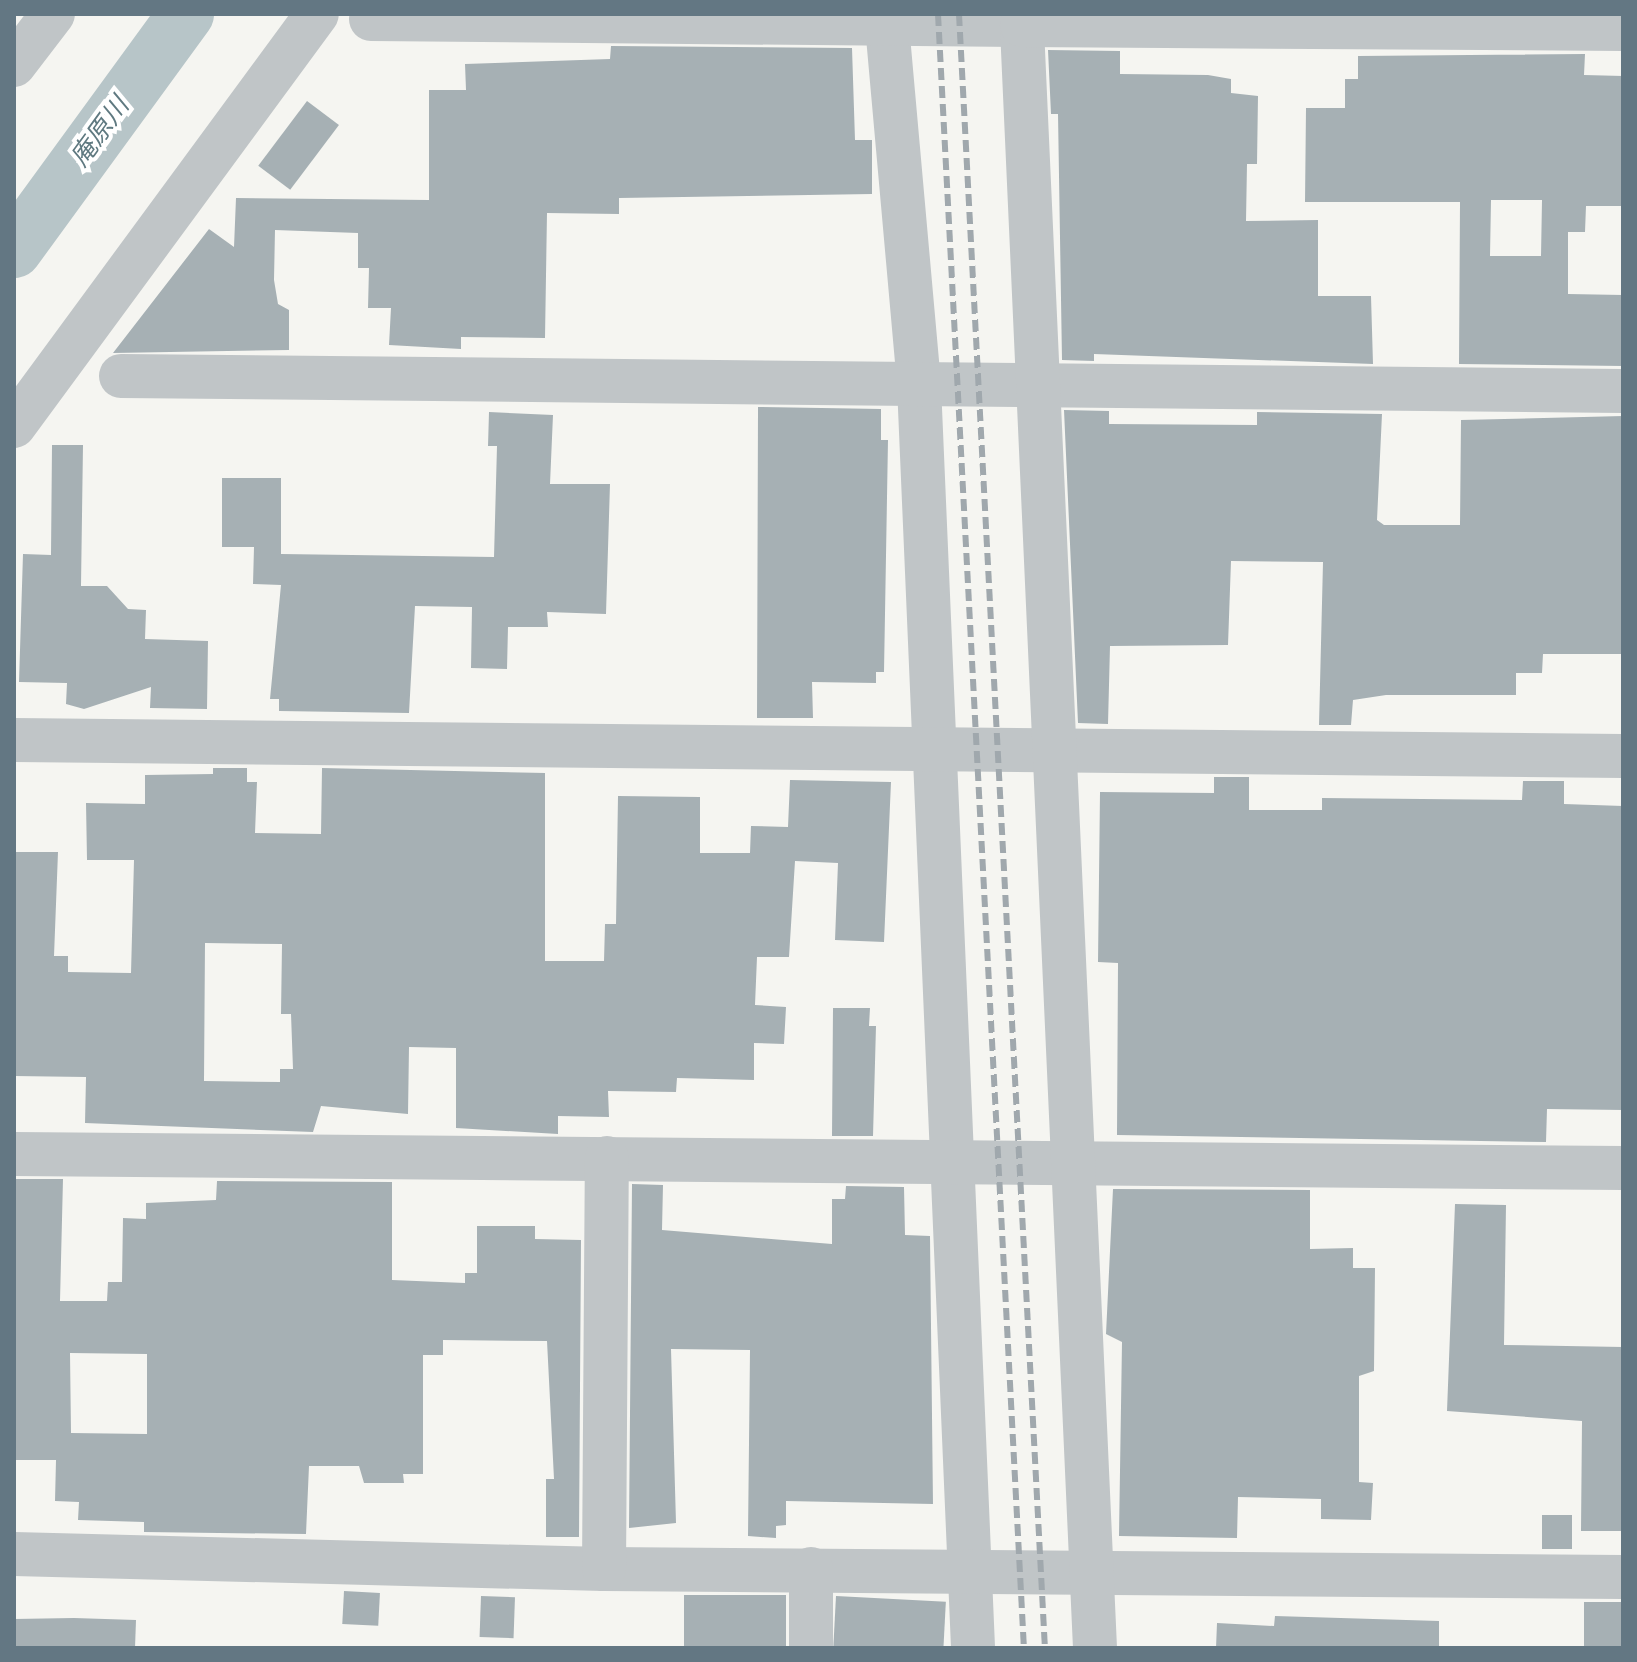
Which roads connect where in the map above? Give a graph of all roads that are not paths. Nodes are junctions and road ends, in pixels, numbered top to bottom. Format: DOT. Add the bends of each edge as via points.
graph roads {
  1 [pos="53,14"];
  2 [pos="317,14"];
  3 [pos="371,19"];
  4 [pos="886,19"];
  5 [pos="1022,25"];
  6 [pos="1623,29"];
  7 [pos="14,65"];
  8 [pos="121,376"];
  9 [pos="919,385"];
  10 [pos="1033,387"];
  11 [pos="1623,391"];
  12 [pos="14,426"];
  13 [pos="14,740"];
  14 [pos="932,750"];
  15 [pos="1053,751"];
  16 [pos="1623,756"];
  17 [pos="14,1154"];
  18 [pos="607,1158"];
  19 [pos="1078,1160"];
  20 [pos="949,1163"];
  21 [pos="1623,1168"];
  22 [pos="14,1554"];
  23 [pos="604,1569"];
  24 [pos="811,1569"];
  25 [pos="966,1571"];
  26 [pos="1093,1573"];
  27 [pos="1623,1577"];
  28 [pos="811,1648"];
  29 [pos="973,1648"];
  30 [pos="1095,1648"];
  1 -- 7 [label="street"];
  2 -- 12 [label="street"];
  3 -- 4 [label="street"];
  4 -- 5 [label="street"];
  4 -- 9 [label="street"];
  5 -- 6 [label="street"];
  5 -- 10 [label="street"];
  8 -- 9 [label="street"];
  9 -- 10 [label="street"];
  9 -- 14 [label="street"];
  10 -- 11 [label="street"];
  10 -- 15 [label="street"];
  13 -- 14 [label="street"];
  14 -- 15 [label="street"];
  14 -- 20 [label="street"];
  15 -- 16 [label="street"];
  15 -- 19 [label="street"];
  17 -- 18 [label="street"];
  18 -- 20 [label="street"];
  18 -- 23 [label="street"];
  19 -- 20 [label="street"];
  19 -- 21 [label="street"];
  19 -- 26 [label="street"];
  20 -- 25 [label="street"];
  22 -- 23 [label="street"];
  23 -- 24 [label="street"];
  24 -- 25 [label="street"];
  24 -- 28 [label="street"];
  25 -- 26 [label="street"];
  25 -- 29 [label="street"];
  26 -- 27 [label="street"];
  26 -- 30 [label="street"];
}
